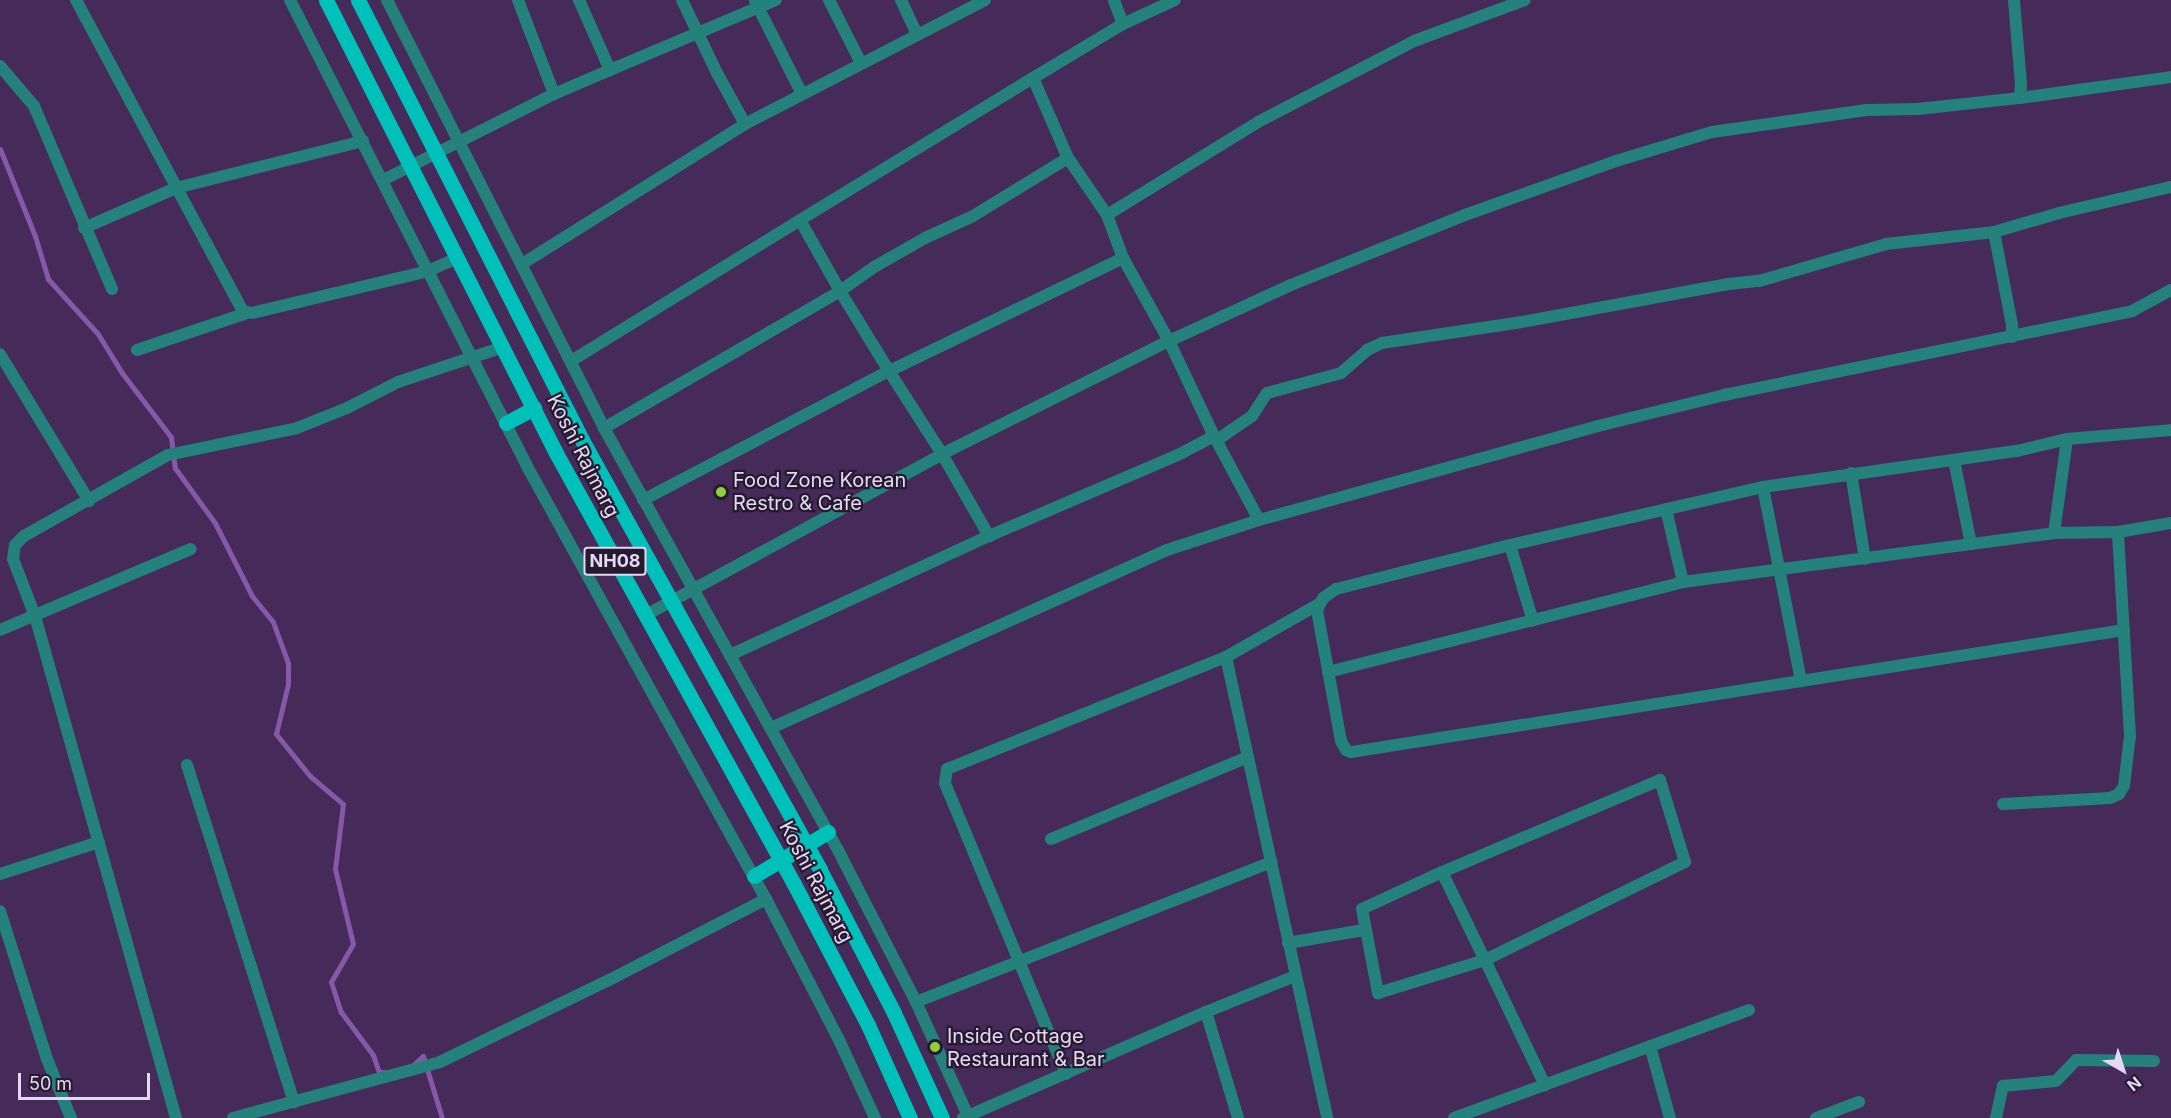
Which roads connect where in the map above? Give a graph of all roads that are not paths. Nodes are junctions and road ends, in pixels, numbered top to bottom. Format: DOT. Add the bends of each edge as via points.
graph roads {
  1 [pos="76,0"];
  2 [pos="290,0"];
  3 [pos="326,0"];
  4 [pos="358,0"];
  5 [pos="387,0"];
  6 [pos="518,0"];
  7 [pos="579,0"];
  8 [pos="682,0"];
  9 [pos="776,0"];
  10 [pos="829,0"];
  11 [pos="900,0"];
  12 [pos="1114,0"];
  13 [pos="1175,0"];
  14 [pos="1525,0"];
  15 [pos="2014,0"];
  16 [pos="979,1"];
  17 [pos="756,4"];
  18 [pos="1123,24"];
  19 [pos="699,33"];
  20 [pos="917,35"];
  21 [pos="861,63"];
  22 [pos="0,66"];
  23 [pos="610,70"];
  24 [pos="2171,77"];
  25 [pos="1032,78"];
  26 [pos="554,94"];
  27 [pos="802,94"];
  28 [pos="2020,98"];
  29 [pos="745,124"];
  30 [pos="363,141"];
  31 [pos="460,141"];
  32 [pos="437,153"];
  33 [pos="1068,158"];
  34 [pos="411,166"];
  35 [pos="383,180"];
  36 [pos="2171,187"];
  37 [pos="176,188"];
  38 [pos="1107,215"];
  39 [pos="800,220"];
  40 [pos="84,228"];
  41 [pos="1994,232"];
  42 [pos="458,258"];
  43 [pos="1123,258"];
  44 [pos="522,264"];
  45 [pos="428,270"];
  46 [pos="112,289"];
  47 [pos="2171,290"];
  48 [pos="840,291"];
  49 [pos="247,313"];
  50 [pos="2012,337"];
  51 [pos="1169,341"];
  52 [pos="503,347"];
  53 [pos="137,350"];
  54 [pos="0,354"];
  55 [pos="473,359"];
  56 [pos="571,361"];
  57 [pos="889,370"];
  58 [pos="534,408"];
  59 [pos="506,423"];
  60 [pos="604,428"];
  61 [pos="2171,430"];
  62 [pos="1215,438"];
  63 [pos="2067,439"];
  64 [pos="942,454"];
  65 [pos="1954,460"];
  66 [pos="1851,473"];
  67 [pos="1763,488"];
  68 [pos="643,500"];
  69 [pos="88,501"];
  70 [pos="1666,509"];
  71 [pos="1259,520"];
  72 [pos="2171,523"];
  73 [pos="2118,532"];
  74 [pos="2054,533"];
  75 [pos="989,536"];
  76 [pos="1971,544"];
  77 [pos="1510,545"];
  78 [pos="191,549"];
  79 [pos="1865,559"];
  80 [pos="1781,569"];
  81 [pos="1683,582"];
  82 [pos="693,589"];
  83 [pos="671,601"];
  84 [pos="1319,604"];
  85 [pos="646,615"];
  86 [pos="35,616"];
  87 [pos="1533,621"];
  88 [pos="0,630"];
  89 [pos="2124,630"];
  90 [pos="730,655"];
  91 [pos="1226,657"];
  92 [pos="1328,672"];
  93 [pos="1801,681"];
  94 [pos="771,728"];
  95 [pos="1248,757"];
  96 [pos="187,765"];
  97 [pos="2003,804"];
  98 [pos="828,832"];
  99 [pos="1051,839"];
  100 [pos="99,842"];
  101 [pos="807,845"];
  102 [pos="782,860"];
  103 [pos="1271,862"];
  104 [pos="1442,872"];
  105 [pos="0,874"];
  106 [pos="754,876"];
  107 [pos="766,898"];
  108 [pos="0,911"];
  109 [pos="1364,930"];
  110 [pos="1288,943"];
  111 [pos="1485,960"];
  112 [pos="1018,962"];
  113 [pos="1295,976"];
  114 [pos="916,1002"];
  115 [pos="1749,1010"];
  116 [pos="1206,1012"];
  117 [pos="1650,1046"];
  118 [pos="2154,1061"];
  119 [pos="1066,1074"];
  120 [pos="1545,1085"];
  121 [pos="294,1102"];
  122 [pos="1859,1102"];
  123 [pos="967,1117"];
  124 [pos="71,1118"];
  125 [pos="176,1118"];
  126 [pos="233,1118"];
  127 [pos="875,1118"];
  128 [pos="910,1118"];
  129 [pos="942,1118"];
  130 [pos="1238,1118"];
  131 [pos="1328,1118"];
  132 [pos="1454,1118"];
  133 [pos="1670,1118"];
  134 [pos="1816,1118"];
  135 [pos="1996,1118"];
  1 -- 37 [label="street"];
  2 -- 30 [label="street"];
  3 -- 34 [label="main road, Koshi Rajmarg / NH08"];
  4 -- 32 [label="main road, Koshi Rajmarg / NH08"];
  5 -- 31 [label="street"];
  6 -- 26 [label="street"];
  7 -- 23 [label="street"];
  8 -- 19 [label="street"];
  9 -- 17 [label="street"];
  10 -- 21 [label="street"];
  11 -- 20 [label="street"];
  12 -- 18 [label="street"];
  13 -- 18 [label="street"];
  14 -- 38 [label="street" via="1414,41 1258,122"];
  15 -- 28 [label="street"];
  16 -- 20 [label="street"];
  17 -- 19 [label="street"];
  17 -- 27 [label="street"];
  18 -- 25 [label="street"];
  19 -- 23 [label="street"];
  19 -- 29 [label="street"];
  20 -- 21 [label="street"];
  21 -- 27 [label="street"];
  22 -- 40 [label="street" via="34,106"];
  23 -- 26 [label="street"];
  24 -- 28 [label="street"];
  25 -- 33 [label="street"];
  25 -- 39 [label="street"];
  26 -- 31 [label="street"];
  27 -- 29 [label="street"];
  28 -- 51 [label="street" via="1918,109 1866,110 1712,132 1616,161 1465,215 1291,285"];
  29 -- 44 [label="street"];
  30 -- 35 [label="street"];
  30 -- 37 [label="street"];
  31 -- 32 [label="street"];
  31 -- 44 [label="street"];
  32 -- 34 [label="street"];
  32 -- 83 [label="main road, Koshi Rajmarg / NH08" via="582,440"];
  33 -- 38 [label="street"];
  33 -- 48 [label="street" via="974,216 874,267"];
  34 -- 35 [label="street"];
  34 -- 42 [label="main road, Koshi Rajmarg / NH08"];
  35 -- 45 [label="street"];
  36 -- 41 [label="street"];
  37 -- 40 [label="street"];
  37 -- 49 [label="street" via="239,307"];
  38 -- 43 [label="street"];
  39 -- 48 [label="street"];
  39 -- 56 [label="street"];
  40 -- 46 [label="street"];
  41 -- 50 [label="street"];
  41 -- 62 [label="street" via="1887,244 1759,281 1382,343 1367,350 1341,373 1267,393 1252,416"];
  42 -- 45 [label="street"];
  42 -- 52 [label="main road, Koshi Rajmarg / NH08"];
  43 -- 51 [label="street"];
  43 -- 57 [label="street"];
  44 -- 56 [label="street"];
  45 -- 49 [label="street"];
  45 -- 55 [label="street"];
  47 -- 50 [label="street" via="2132,311"];
  48 -- 57 [label="street"];
  48 -- 60 [label="street"];
  49 -- 53 [label="street"];
  50 -- 71 [label="street" via="1724,395"];
  51 -- 62 [label="street"];
  51 -- 64 [label="street"];
  52 -- 55 [label="street"];
  52 -- 58 [label="main road, Koshi Rajmarg / NH08"];
  54 -- 69 [label="street"];
  55 -- 59 [label="street"];
  55 -- 69 [label="street" via="398,382 297,428 168,455"];
  56 -- 60 [label="street"];
  57 -- 64 [label="street"];
  57 -- 68 [label="street"];
  58 -- 59 [label="main road"];
  58 -- 85 [label="main road, Koshi Rajmarg / NH08"];
  59 -- 106 [label="street"];
  60 -- 68 [label="street"];
  61 -- 63 [label="street"];
  62 -- 71 [label="street"];
  62 -- 75 [label="street"];
  63 -- 65 [label="street"];
  63 -- 74 [label="street"];
  64 -- 75 [label="street"];
  64 -- 82 [label="street"];
  65 -- 66 [label="street"];
  65 -- 76 [label="street"];
  66 -- 67 [label="street"];
  66 -- 79 [label="street"];
  67 -- 70 [label="street"];
  67 -- 80 [label="street"];
  68 -- 82 [label="street"];
  69 -- 86 [label="street" via="24,536 15,545 13,559"];
  70 -- 77 [label="street"];
  70 -- 81 [label="street"];
  71 -- 94 [label="street" via="1167,550"];
  72 -- 73 [label="street"];
  73 -- 74 [label="street"];
  73 -- 89 [label="street"];
  74 -- 76 [label="street"];
  75 -- 90 [label="street"];
  76 -- 79 [label="street"];
  77 -- 84 [label="street" via="1336,588"];
  77 -- 87 [label="street"];
  78 -- 86 [label="street"];
  79 -- 80 [label="street"];
  80 -- 81 [label="street"];
  80 -- 93 [label="street"];
  81 -- 87 [label="street"];
  82 -- 83 [label="street"];
  82 -- 90 [label="street"];
  83 -- 85 [label="street"];
  83 -- 101 [label="main road, Koshi Rajmarg / NH08"];
  84 -- 91 [label="street"];
  84 -- 92 [label="street"];
  85 -- 102 [label="main road, Koshi Rajmarg / NH08"];
  86 -- 88 [label="street"];
  86 -- 100 [label="street"];
  87 -- 92 [label="street"];
  89 -- 93 [label="street"];
  89 -- 97 [label="street" via="2130,736 2127,774 2119,794 2110,798"];
  90 -- 94 [label="street"];
  91 -- 95 [label="street"];
  91 -- 112 [label="street" via="947,769 945,783"];
  92 -- 93 [label="street" via="1341,741 1351,752"];
  94 -- 98 [label="street"];
  95 -- 99 [label="street"];
  95 -- 103 [label="street"];
  96 -- 121 [label="street"];
  98 -- 101 [label="main road"];
  98 -- 114 [label="street"];
  100 -- 105 [label="street"];
  100 -- 125 [label="street"];
  101 -- 102 [label="main road"];
  101 -- 129 [label="main road, Koshi Rajmarg / NH08" via="894,1013"];
  102 -- 106 [label="main road"];
  102 -- 128 [label="main road, Koshi Rajmarg / NH08" via="868,1025"];
  103 -- 110 [label="street"];
  103 -- 112 [label="street"];
  104 -- 109 [label="street" via="1362,909"];
  104 -- 111 [label="street"];
  104 -- 111 [label="street" via="1660,780 1685,862"];
  106 -- 107 [label="street"];
  107 -- 121 [label="street" via="615,977 436,1063"];
  107 -- 127 [label="street"];
  108 -- 124 [label="street" via="47,1059"];
  109 -- 110 [label="street"];
  109 -- 111 [label="street" via="1378,993"];
  110 -- 113 [label="street"];
  111 -- 120 [label="street"];
  112 -- 114 [label="street"];
  112 -- 119 [label="street"];
  113 -- 116 [label="street"];
  113 -- 131 [label="street"];
  114 -- 123 [label="street"];
  115 -- 117 [label="street"];
  116 -- 119 [label="street"];
  116 -- 130 [label="street"];
  117 -- 120 [label="street"];
  117 -- 133 [label="street"];
  118 -- 135 [label="street" via="2076,1060 2056,1081 2003,1086"];
  119 -- 123 [label="street"];
  120 -- 132 [label="street"];
  121 -- 126 [label="street"];
  122 -- 134 [label="street"];
}
